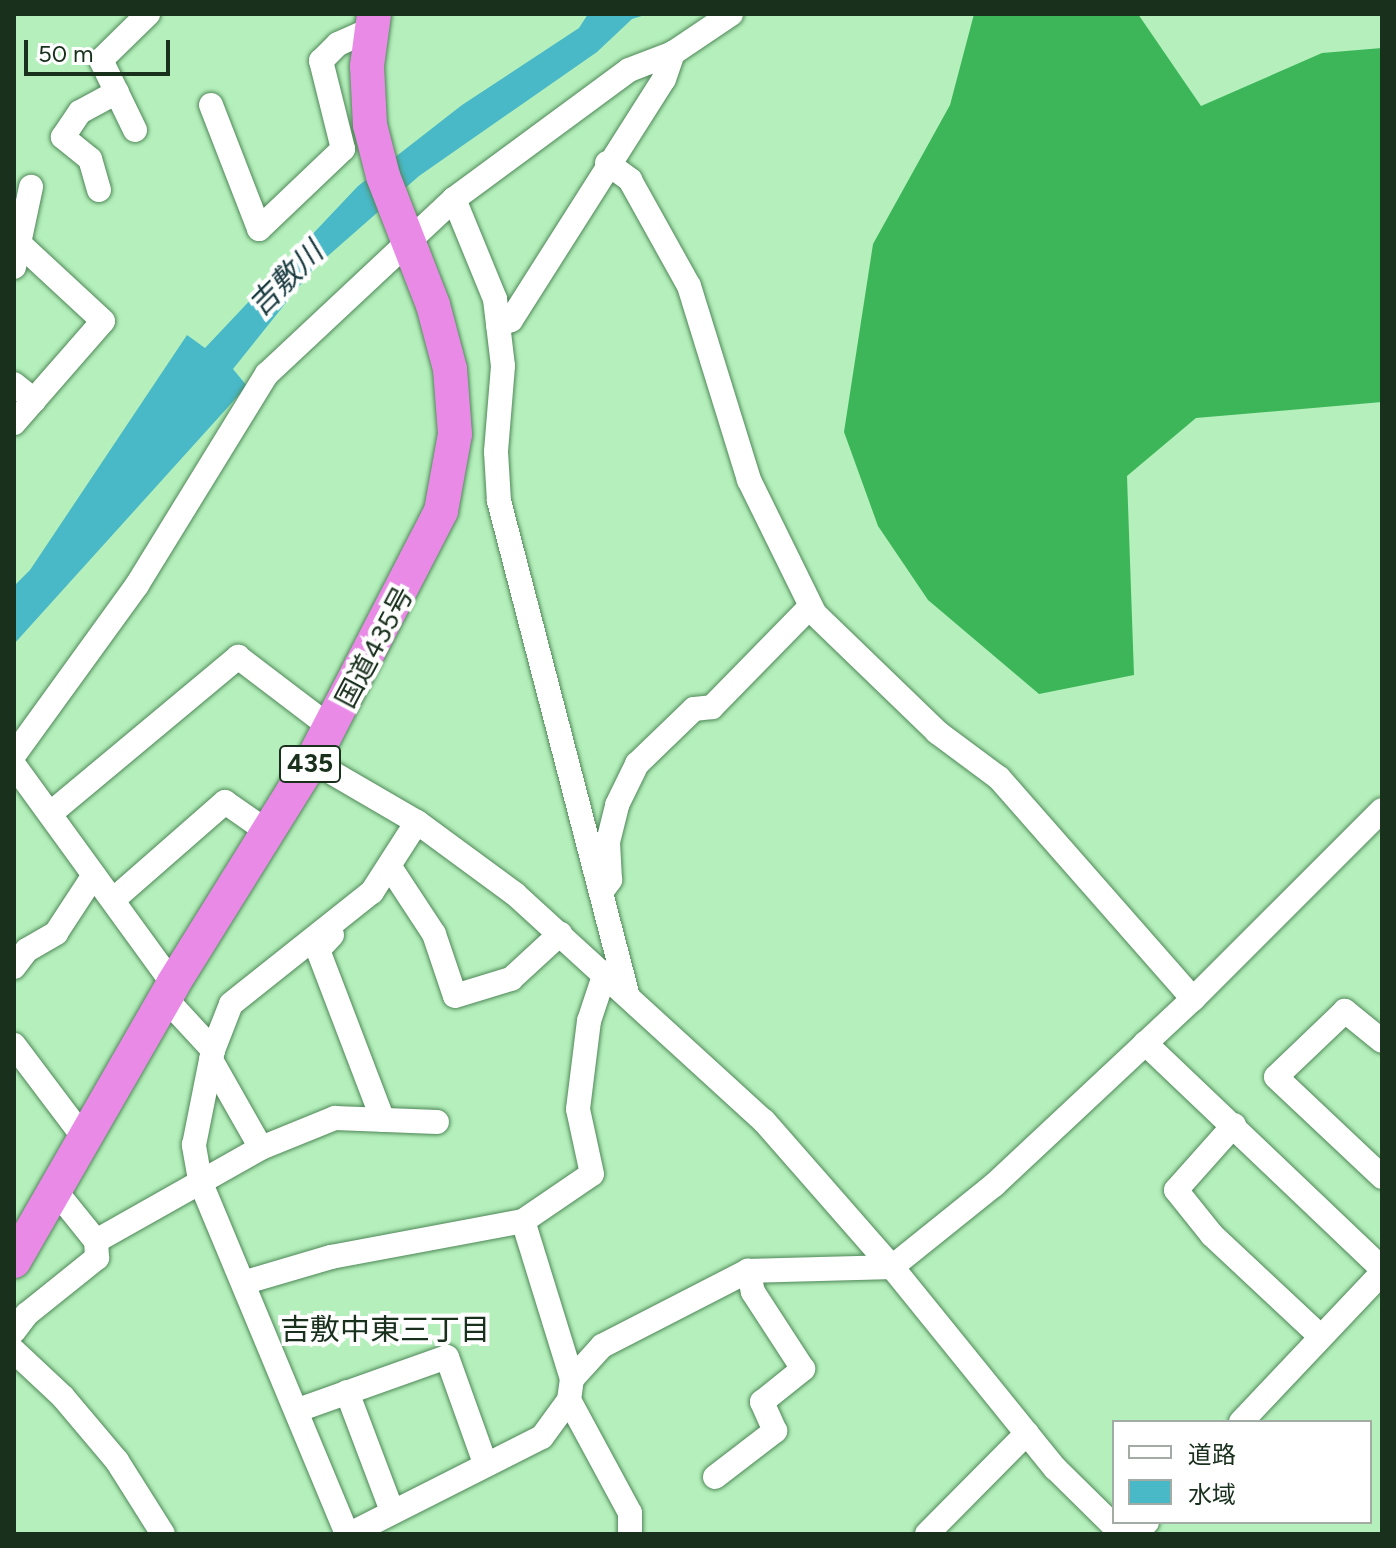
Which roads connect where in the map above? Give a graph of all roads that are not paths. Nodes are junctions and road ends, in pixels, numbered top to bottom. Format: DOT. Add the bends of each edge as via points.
graph roads {
  1 [pos="148,14"];
  2 [pos="731,14"];
  3 [pos="373,21"];
  4 [pos="673,53"];
  5 [pos="117,92"];
  6 [pos="211,105"];
  7 [pos="135,130"];
  8 [pos="607,163"];
  9 [pos="31,187"];
  10 [pos="99,190"];
  11 [pos="454,199"];
  12 [pos="404,236"];
  13 [pos="18,256"];
  14 [pos="498,325"];
  15 [pos="14,384"];
  16 [pos="34,400"];
  17 [pos="14,423"];
  18 [pos="810,607"];
  19 [pos="330,727"];
  20 [pos="14,755"];
  21 [pos="312,761"];
  22 [pos="14,765"];
  23 [pos="1382,810"];
  24 [pos="51,813"];
  25 [pos="417,822"];
  26 [pos="268,832"];
  27 [pos="390,867"];
  28 [pos="94,875"];
  29 [pos="601,892"];
  30 [pos="113,900"];
  31 [pos="560,934"];
  32 [pos="319,949"];
  33 [pos="14,967"];
  34 [pos="605,973"];
  35 [pos="169,991"];
  36 [pos="627,993"];
  37 [pos="1193,999"];
  38 [pos="1382,1041"];
  39 [pos="1145,1043"];
  40 [pos="14,1045"];
  41 [pos="212,1055"];
  42 [pos="383,1120"];
  43 [pos="437,1122"];
  44 [pos="1234,1125"];
  45 [pos="84,1138"];
  46 [pos="261,1148"];
  47 [pos="1382,1177"];
  48 [pos="200,1180"];
  49 [pos="54,1189"];
  50 [pos="523,1221"];
  51 [pos="96,1241"];
  52 [pos="14,1261"];
  53 [pos="892,1267"];
  54 [pos="748,1271"];
  55 [pos="1382,1271"];
  56 [pos="246,1282"];
  57 [pos="14,1331"];
  58 [pos="1321,1337"];
  59 [pos="14,1351"];
  60 [pos="571,1390"];
  61 [pos="347,1392"];
  62 [pos="298,1410"];
  63 [pos="1243,1420"];
  64 [pos="1027,1433"];
  65 [pos="485,1463"];
  66 [pos="715,1477"];
  67 [pos="392,1511"];
  68 [pos="163,1534"];
  69 [pos="349,1534"];
  70 [pos="630,1534"];
  71 [pos="927,1534"];
  72 [pos="1122,1534"];
  1 -- 5 [label="street" via="101,60"];
  2 -- 4 [label="street"];
  3 -- 6 [label="street" via="321,61 343,149 259,229"];
  3 -- 12 [label="highway, 国道435号 / 435" via="367,66 370,125"];
  4 -- 8 [label="street" via="664,79"];
  4 -- 11 [label="street" via="617,78"];
  5 -- 7 [label="street"];
  5 -- 10 [label="street" via="80,112 63,137 90,159"];
  8 -- 14 [label="street" via="511,320"];
  8 -- 18 [label="street" via="630,180 689,286 749,480"];
  9 -- 13 [label="street"];
  11 -- 12 [label="street"];
  11 -- 14 [label="street" via="495,299"];
  12 -- 19 [label="highway, 国道435号 / 435" via="433,305 450,369 455,434 450,478 424,553"];
  12 -- 20 [label="street" via="267,374 137,585"];
  13 -- 16 [label="street" via="103,321"];
  14 -- 29 [label="street" via="503,366 496,452 499,501"];
  15 -- 16 [label="street"];
  16 -- 17 [label="street"];
  18 -- 29 [label="street" via="712,707 694,709 637,764 617,805 608,842 610,880"];
  18 -- 37 [label="street" via="937,732 999,778"];
  19 -- 21 [label="highway, 国道435号 / 435"];
  19 -- 24 [label="street" via="238,657"];
  21 -- 25 [label="street"];
  21 -- 26 [label="highway, 国道435号 / 435"];
  22 -- 24 [label="street"];
  23 -- 37 [label="street"];
  24 -- 28 [label="street"];
  25 -- 27 [label="street"];
  25 -- 31 [label="street" via="479,865"];
  26 -- 30 [label="street" via="225,802"];
  26 -- 35 [label="highway, 国道435号 / 435"];
  27 -- 31 [label="street" via="434,934 455,996 511,979"];
  27 -- 41 [label="street" via="372,892 231,1004"];
  28 -- 30 [label="street"];
  28 -- 33 [label="street" via="56,933 27,950"];
  29 -- 36 [label="street"];
  30 -- 35 [label="street"];
  31 -- 34 [label="street"];
  32 -- 42 [label="street"];
  34 -- 36 [label="street"];
  34 -- 50 [label="street" via="589,1021 578,1109 592,1174"];
  35 -- 41 [label="street"];
  35 -- 45 [label="highway, 国道435号 / 435"];
  36 -- 53 [label="street" via="764,1121"];
  37 -- 39 [label="street"];
  38 -- 47 [label="street" via="1345,1011 1276,1077"];
  39 -- 44 [label="street"];
  39 -- 53 [label="street" via="994,1185"];
  40 -- 45 [label="street"];
  41 -- 46 [label="street"];
  41 -- 48 [label="street" via="194,1145"];
  42 -- 43 [label="street"];
  42 -- 46 [label="street" via="335,1118"];
  44 -- 55 [label="street"];
  44 -- 58 [label="street" via="1176,1190 1212,1235"];
  45 -- 49 [label="highway, 国道435号 / 435"];
  46 -- 48 [label="street"];
  48 -- 51 [label="street"];
  48 -- 56 [label="street"];
  49 -- 51 [label="street"];
  49 -- 52 [label="highway, 国道435号 / 435"];
  50 -- 56 [label="street" via="331,1257"];
  50 -- 60 [label="street"];
  51 -- 57 [label="street" via="97,1258 27,1314"];
  53 -- 54 [label="street"];
  53 -- 64 [label="street"];
  54 -- 60 [label="street" via="602,1346"];
  54 -- 66 [label="street" via="753,1292 803,1369 762,1402 775,1431"];
  55 -- 58 [label="street"];
  56 -- 62 [label="street"];
  58 -- 63 [label="street"];
  59 -- 68 [label="street" via="63,1397 117,1461"];
  60 -- 65 [label="street" via="542,1437"];
  60 -- 70 [label="street" via="630,1513"];
  61 -- 62 [label="street"];
  61 -- 65 [label="street" via="447,1357"];
  61 -- 67 [label="street"];
  62 -- 69 [label="street"];
  64 -- 71 [label="street"];
  64 -- 72 [label="street"];
  65 -- 67 [label="street"];
  67 -- 69 [label="street"];
}
